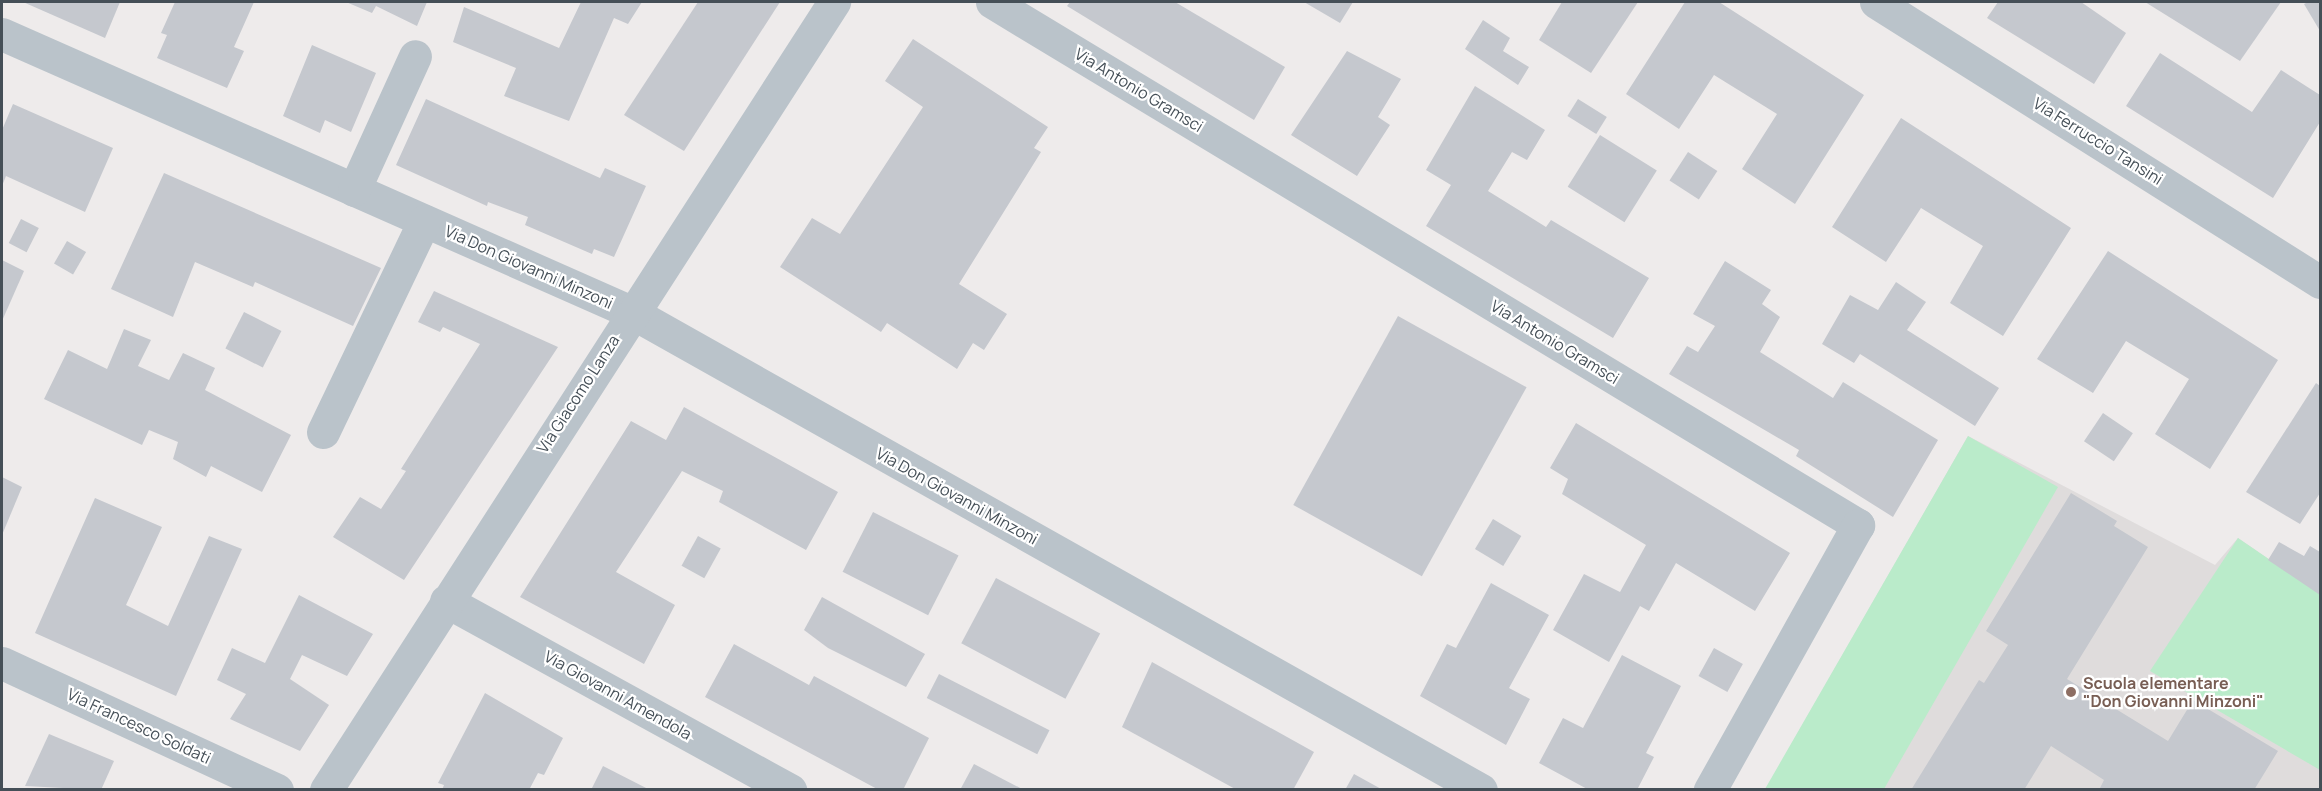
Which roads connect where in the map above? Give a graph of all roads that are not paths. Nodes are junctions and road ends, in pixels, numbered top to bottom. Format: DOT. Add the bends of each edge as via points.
graph roads {
  1 [pos="834,2"];
  2 [pos="992,2"];
  3 [pos="1876,2"];
  4 [pos="4,42"];
  5 [pos="415,56"];
  6 [pos="354,190"];
  7 [pos="424,221"];
  8 [pos="2320,281"];
  9 [pos="631,312"];
  10 [pos="323,432"];
  11 [pos="446,601"];
  12 [pos="2,663"];
  13 [pos="277,789"];
  14 [pos="326,789"];
  15 [pos="790,789"];
  16 [pos="1481,789"];
  17 [pos="1710,789"];
  1 -- 9 [label="street, Via Giacomo Lanza"];
  2 -- 17 [label="street, Via Antonio Gramsci" via="1858,525"];
  3 -- 8 [label="street, Via Ferruccio Tansini"];
  4 -- 6 [label="street, Via Don Giovanni Minzoni"];
  5 -- 6 [label="street"];
  6 -- 7 [label="street, Via Don Giovanni Minzoni"];
  7 -- 9 [label="street, Via Don Giovanni Minzoni"];
  7 -- 10 [label="street, Via Don Giovanni Minzoni"];
  9 -- 11 [label="street, Via Giacomo Lanza"];
  9 -- 16 [label="street, Via Don Giovanni Minzoni"];
  11 -- 14 [label="street, Via Giacomo Lanza"];
  11 -- 15 [label="street, Via Giovanni Amendola"];
  12 -- 13 [label="street, Via Francesco Soldati"];
}
